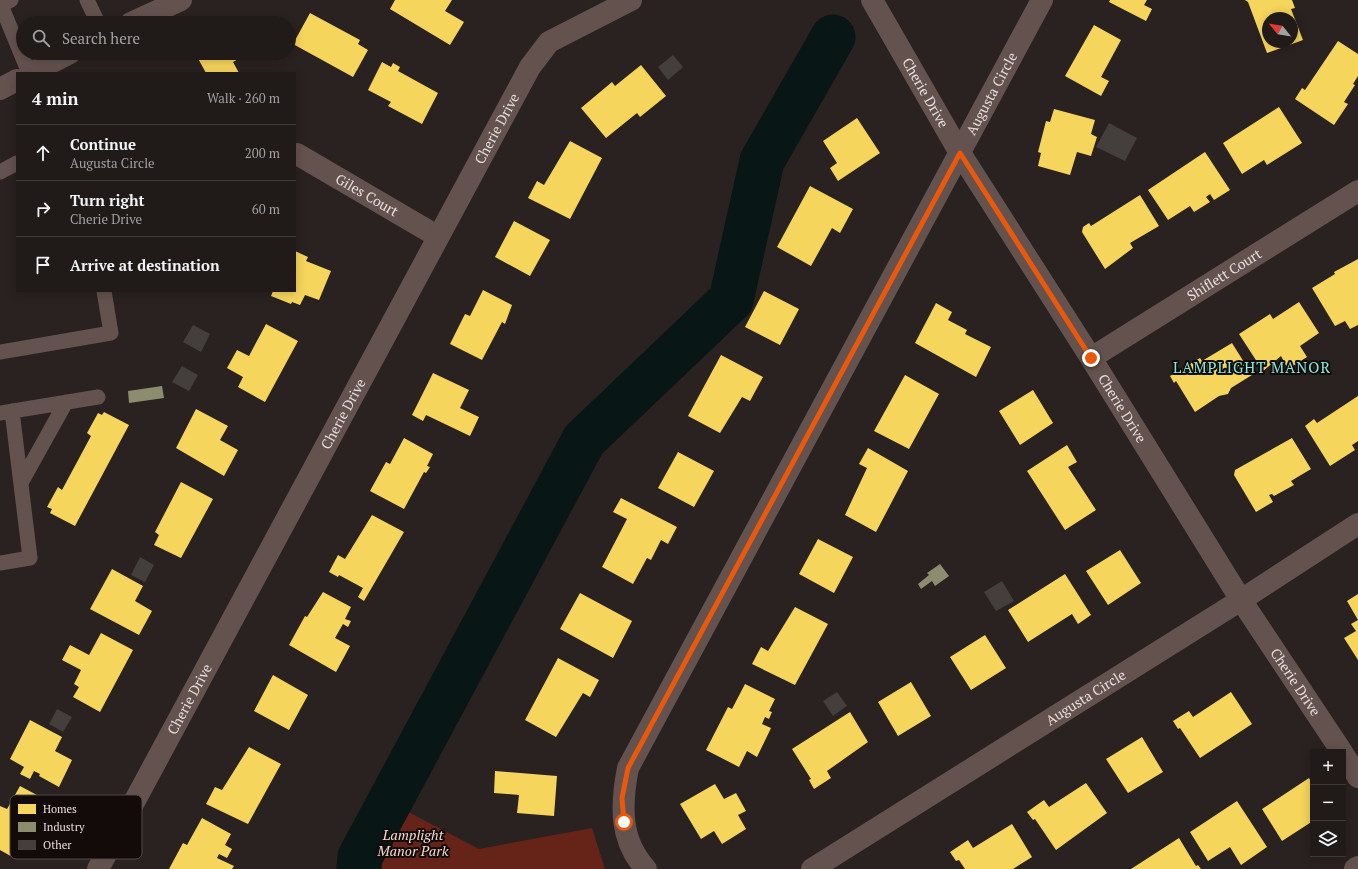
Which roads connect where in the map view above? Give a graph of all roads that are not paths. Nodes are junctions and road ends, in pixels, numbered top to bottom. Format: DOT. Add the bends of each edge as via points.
graph roads {
  1 [pos="87,0"];
  2 [pos="181,0"];
  3 [pos="631,0"];
  4 [pos="872,0"];
  5 [pos="1042,0"];
  6 [pos="4,3"];
  7 [pos="95,16"];
  8 [pos="146,16"];
  9 [pos="16,35"];
  10 [pos="25,60"];
  11 [pos="60,62"];
  12 [pos="30,72"];
  13 [pos="33,72"];
  14 [pos="16,81"];
  15 [pos="0,89"];
  16 [pos="960,153"];
  17 [pos="297,154"];
  18 [pos="16,164"];
  19 [pos="0,172"];
  20 [pos="1358,191"];
  21 [pos="437,236"];
  22 [pos="104,292"];
  23 [pos="0,352"];
  24 [pos="1091,358"];
  25 [pos="98,397"];
  26 [pos="66,402"];
  27 [pos="6,412"];
  28 [pos="22,481"];
  29 [pos="1358,524"];
  30 [pos="0,563"];
  31 [pos="1241,600"];
  32 [pos="1339,749"];
  33 [pos="1346,759"];
  34 [pos="1358,776"];
  35 [pos="138,795"];
  36 [pos="103,859"];
  37 [pos="1358,867"];
  38 [pos="98,869"];
  39 [pos="646,869"];
  40 [pos="812,869"];
  41 [pos="1355,869"];
  1 -- 7 [label="lane"];
  2 -- 8 [label="street"];
  3 -- 21 [label="street, Cherie Drive" via="549,42 530,66"];
  4 -- 16 [label="street, Cherie Drive"];
  5 -- 16 [label="street, Augusta Circle"];
  6 -- 9 [label="lane"];
  10 -- 12 [label="lane"];
  11 -- 13 [label="street"];
  14 -- 15 [label="street"];
  16 -- 24 [label="street, Cherie Drive"];
  16 -- 39 [label="street, Augusta Circle" via="628,768 622,798 624,822 630,842"];
  17 -- 21 [label="street, Giles Court"];
  18 -- 19 [label="lane"];
  20 -- 24 [label="street, Shiflett Court"];
  21 -- 35 [label="street, Cherie Drive"];
  22 -- 23 [label="lane" via="111,332"];
  24 -- 31 [label="street, Cherie Drive"];
  25 -- 26 [label="lane"];
  26 -- 27 [label="lane"];
  26 -- 28 [label="lane"];
  27 -- 28 [label="lane"];
  28 -- 30 [label="lane" via="30,558"];
  29 -- 31 [label="street, Augusta Circle"];
  31 -- 32 [label="street, Cherie Drive"];
  31 -- 40 [label="street, Augusta Circle"];
  33 -- 34 [label="street, Cherie Drive"];
  36 -- 38 [label="street, Cherie Drive"];
  37 -- 41 [label="street"];
}
